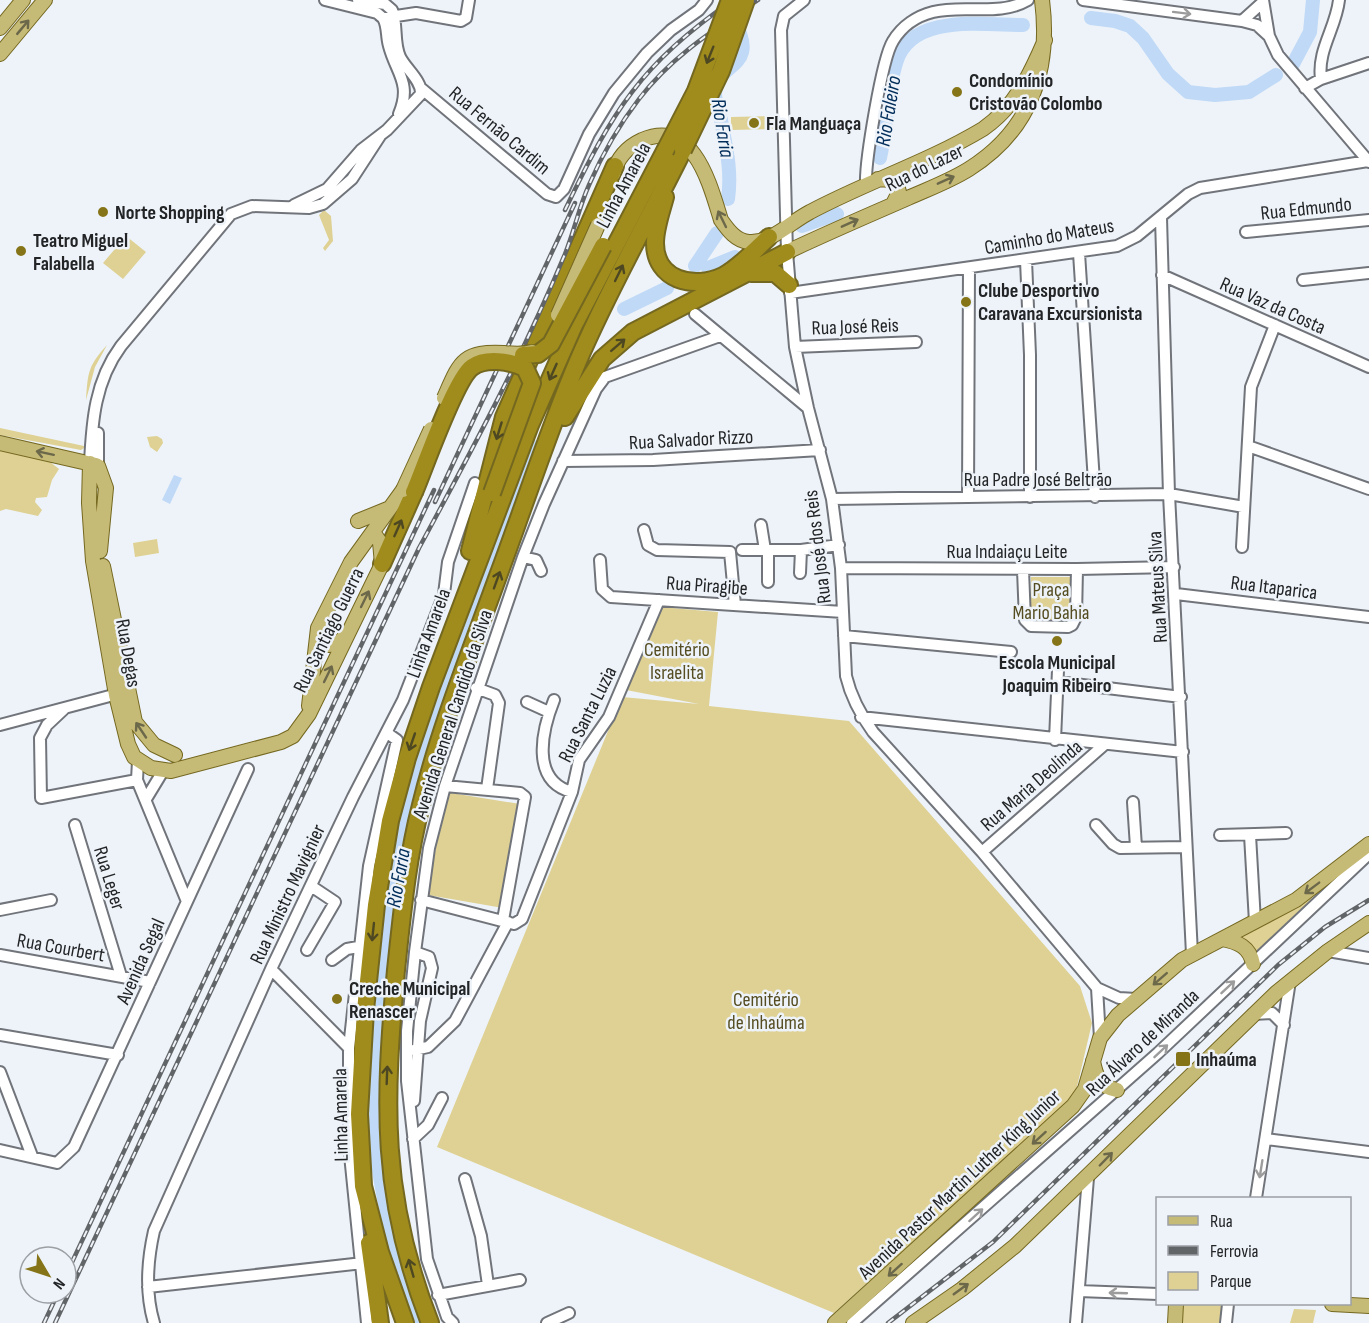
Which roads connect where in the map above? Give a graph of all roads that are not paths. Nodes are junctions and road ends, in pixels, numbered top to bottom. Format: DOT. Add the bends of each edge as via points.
graph roads {
  1 [pos="23,0"];
  2 [pos="45,0"];
  3 [pos="325,0"];
  4 [pos="358,0"];
  5 [pos="469,0"];
  6 [pos="707,0"];
  7 [pos="730,0"];
  8 [pos="746,0"];
  9 [pos="804,0"];
  10 [pos="1028,0"];
  11 [pos="1083,0"];
  12 [pos="1339,0"];
  13 [pos="1263,1"];
  14 [pos="340,2"];
  15 [pos="386,2"];
  16 [pos="1043,7"];
  17 [pos="385,16"];
  18 [pos="1242,21"];
  19 [pos="0,28"];
  20 [pos="1269,36"];
  21 [pos="1045,40"];
  22 [pos="0,54"];
  23 [pos="1369,63"];
  24 [pos="1321,79"];
  25 [pos="408,83"];
  26 [pos="1305,88"];
  27 [pos="420,93"];
  28 [pos="397,119"];
  29 [pos="380,136"];
  30 [pos="357,154"];
  31 [pos="1369,161"];
  32 [pos="615,166"];
  33 [pos="670,176"];
  34 [pos="872,182"];
  35 [pos="645,189"];
  36 [pos="334,196"];
  37 [pos="893,204"];
  38 [pos="291,206"];
  39 [pos="1161,218"];
  40 [pos="1369,220"];
  41 [pos="788,225"];
  42 [pos="1246,232"];
  43 [pos="769,237"];
  44 [pos="807,242"];
  45 [pos="787,252"];
  46 [pos="1079,253"];
  47 [pos="1026,260"];
  48 [pos="969,268"];
  49 [pos="1369,273"];
  50 [pos="744,274"];
  51 [pos="1162,275"];
  52 [pos="1303,280"];
  53 [pos="790,289"];
  54 [pos="695,314"];
  55 [pos="1275,325"];
  56 [pos="720,336"];
  57 [pos="916,342"];
  58 [pos="795,347"];
  59 [pos="523,355"];
  60 [pos="1369,367"];
  61 [pos="808,408"];
  62 [pos="0,443"];
  63 [pos="1248,446"];
  64 [pos="820,450"];
  65 [pos="563,461"];
  66 [pos="540,462"];
  67 [pos="94,464"];
  68 [pos="475,483"];
  69 [pos="1369,489"];
  70 [pos="409,491"];
  71 [pos="1169,494"];
  72 [pos="968,497"];
  73 [pos="1030,497"];
  74 [pos="1095,497"];
  75 [pos="832,499"];
  76 [pos="391,507"];
  77 [pos="1244,507"];
  78 [pos="358,521"];
  79 [pos="761,525"];
  80 [pos="644,530"];
  81 [pos="373,532"];
  82 [pos="839,545"];
  83 [pos="1242,547"];
  84 [pos="742,550"];
  85 [pos="766,550"];
  86 [pos="801,550"];
  87 [pos="470,551"];
  88 [pos="523,556"];
  89 [pos="600,560"];
  90 [pos="382,564"];
  91 [pos="1174,567"];
  92 [pos="841,568"];
  93 [pos="1077,569"];
  94 [pos="1023,570"];
  95 [pos="541,571"];
  96 [pos="800,573"];
  97 [pos="768,582"];
  98 [pos="1176,594"];
  99 [pos="659,600"];
  100 [pos="735,605"];
  101 [pos="843,612"];
  102 [pos="1369,617"];
  103 [pos="318,628"];
  104 [pos="348,634"];
  105 [pos="844,636"];
  106 [pos="1011,652"];
  107 [pos="1058,669"];
  108 [pos="1058,682"];
  109 [pos="431,687"];
  110 [pos="476,688"];
  111 [pos="121,693"];
  112 [pos="1181,697"];
  113 [pos="554,700"];
  114 [pos="527,702"];
  115 [pos="64,709"];
  116 [pos="549,712"];
  117 [pos="309,714"];
  118 [pos="861,717"];
  119 [pos="0,725"];
  120 [pos="387,733"];
  121 [pos="1055,740"];
  122 [pos="1104,745"];
  123 [pos="1183,752"];
  124 [pos="175,755"];
  125 [pos="206,760"];
  126 [pos="138,761"];
  127 [pos="248,769"];
  128 [pos="163,771"];
  129 [pos="137,780"];
  130 [pos="445,786"];
  131 [pos="487,789"];
  132 [pos="572,792"];
  133 [pos="146,799"];
  134 [pos="1133,802"];
  135 [pos="75,825"];
  136 [pos="1096,825"];
  137 [pos="1286,833"];
  138 [pos="1220,835"];
  139 [pos="1250,835"];
  140 [pos="1136,847"];
  141 [pos="1186,847"];
  142 [pos="1366,847"];
  143 [pos="982,852"];
  144 [pos="311,886"];
  145 [pos="186,899"];
  146 [pos="51,900"];
  147 [pos="421,900"];
  148 [pos="0,910"];
  149 [pos="505,921"];
  150 [pos="1255,922"];
  151 [pos="1369,923"];
  152 [pos="1222,939"];
  153 [pos="358,947"];
  154 [pos="307,950"];
  155 [pos="1328,951"];
  156 [pos="415,952"];
  157 [pos="1192,954"];
  158 [pos="0,955"];
  159 [pos="1369,958"];
  160 [pos="332,960"];
  161 [pos="1253,964"];
  162 [pos="271,969"];
  163 [pos="121,976"];
  164 [pos="1290,981"];
  165 [pos="150,982"];
  166 [pos="1096,988"];
  167 [pos="1136,999"];
  168 [pos="1253,1014"];
  169 [pos="1284,1025"];
  170 [pos="0,1035"];
  171 [pos="1100,1038"];
  172 [pos="349,1048"];
  173 [pos="407,1050"];
  174 [pos="419,1050"];
  175 [pos="118,1055"];
  176 [pos="1093,1061"];
  177 [pos="0,1073"];
  178 [pos="1117,1090"];
  179 [pos="442,1098"];
  180 [pos="411,1121"];
  181 [pos="413,1138"];
  182 [pos="1266,1139"];
  183 [pos="0,1150"];
  184 [pos="1369,1152"];
  185 [pos="32,1156"];
  186 [pos="1088,1178"];
  187 [pos="465,1179"];
  188 [pos="363,1185"];
  189 [pos="1256,1197"];
  190 [pos="363,1263"];
  191 [pos="519,1280"];
  192 [pos="488,1286"];
  193 [pos="148,1287"];
  194 [pos="1079,1291"];
  195 [pos="1156,1294"];
  196 [pos="438,1295"];
  197 [pos="1176,1305"];
  198 [pos="1228,1305"];
  199 [pos="1350,1305"];
  200 [pos="1369,1306"];
  201 [pos="569,1313"];
  202 [pos="430,1321"];
  203 [pos="154,1323"];
  204 [pos="367,1323"];
  205 [pos="380,1323"];
  206 [pos="405,1323"];
  207 [pos="453,1323"];
  208 [pos="547,1323"];
  209 [pos="835,1323"];
  210 [pos="852,1323"];
  211 [pos="914,1323"];
  212 [pos="1076,1323"];
  213 [pos="1175,1323"];
  214 [pos="1226,1323"];
  1 -- 19 [label="main road"];
  22 -- 2 [label="main road, one-way"];
  3 -- 14 [label="street"];
  4 -- 15 [label="street"];
  5 -- 17 [label="street" via="466,18 461,21 416,13"];
  6 -- 27 [label="street, Rua Fernão Cardim" via="647,53 614,93 589,134 564,189 555,196 547,194"];
  7 -- 35 [label="highway, Linha Amarela, one-way, bridge" via="696,91"];
  8 -- 33 [label="highway, Linha Amarela, bridge" via="721,71"];
  9 -- 41 [label="street, Rua José dos Reis" via="784,16 781,30"];
  10 -- 34 [label="street" via="1009,8 934,12 897,34 885,64"];
  11 -- 18 [label="street, one-way"];
  12 -- 24 [label="street" via="1322,51"];
  13 -- 18 [label="street"];
  13 -- 20 [label="street"];
  14 -- 17 [label="street"];
  15 -- 17 [label="street" via="392,10"];
  16 -- 21 [label="main road, Rua do Lazer"];
  17 -- 25 [label="street"];
  18 -- 20 [label="street"];
  20 -- 26 [label="street" via="1284,64"];
  21 -- 34 [label="main road, Rua do Lazer" via="1018,94 990,125"];
  37 -- 21 [label="main road, Rua do Lazer, one-way" via="969,169 1007,136 1024,113 1036,86"];
  23 -- 24 [label="street"];
  24 -- 26 [label="street"];
  25 -- 27 [label="street, Rua Fernão Cardim"];
  25 -- 28 [label="street, Rua Degas"];
  26 -- 31 [label="street"];
  27 -- 28 [label="street, Rua Degas"];
  28 -- 29 [label="street, Rua Degas"];
  29 -- 30 [label="street, Rua Degas"];
  29 -- 36 [label="street, Rua Degas" via="363,165"];
  30 -- 36 [label="street" via="354,165 335,187"];
  30 -- 38 [label="street, Rua Degas" via="320,195"];
  31 -- 39 [label="street, Caminho do Mateus" via="1200,188"];
  43 -- 32 [label="main road, one-way" via="749,242 732,234 721,220 700,163 690,148 672,138 660,136 639,141"];
  32 -- 59 [label="main road, bridge" via="598,225 549,334 539,347"];
  32 -- 87 [label="highway, one-way" via="504,417"];
  33 -- 43 [label="highway" via="655,241 660,264 672,277 696,283 713,280 730,271"];
  66 -- 33 [label="highway, Linha Amarela, one-way" via="602,308"];
  34 -- 37 [label="main road" via="887,179 897,185 899,192"];
  34 -- 41 [label="main road, Rua do Lazer"];
  35 -- 59 [label="highway, bridge" via="603,246 551,344 538,354"];
  35 -- 109 [label="highway, Linha Amarela, one-way" via="574,325 533,416"];
  36 -- 38 [label="street, Rua Degas" via="315,206"];
  44 -- 37 [label="main road, Rua do Lazer, one-way"];
  38 -- 67 [label="street, Rua Degas" via="242,208 219,226 112,357 96,400"];
  39 -- 46 [label="street, Caminho do Mateus" via="1118,246"];
  39 -- 51 [label="street, Rua Mateus Silva"];
  40 -- 42 [label="street, Rua Edmundo"];
  41 -- 43 [label="main road, Rua do Lazer"];
  41 -- 44 [label="main road" via="797,240"];
  41 -- 45 [label="street, Rua José dos Reis"];
  44 -- 45 [label="main road, Rua do Lazer"];
  45 -- 50 [label="highway"];
  45 -- 53 [label="street, Rua José dos Reis"];
  46 -- 47 [label="street, Caminho do Mateus"];
  46 -- 74 [label="street"];
  47 -- 48 [label="street, Caminho do Mateus"];
  47 -- 73 [label="street"];
  48 -- 53 [label="street, Caminho do Mateus"];
  48 -- 72 [label="street"];
  49 -- 52 [label="street"];
  50 -- 53 [label="highway" via="775,273"];
  66 -- 50 [label="highway, one-way" via="590,375 616,346 633,332"];
  51 -- 55 [label="street, Rua Vaz da Costa"];
  51 -- 71 [label="street, Rua Mateus Silva"];
  53 -- 58 [label="street, Rua José dos Reis"];
  54 -- 56 [label="street"];
  55 -- 60 [label="street, Rua Vaz da Costa"];
  55 -- 63 [label="street" via="1251,387"];
  56 -- 61 [label="street"];
  56 -- 65 [label="street, Avenida General Candido da Silva" via="605,377"];
  57 -- 58 [label="street, Rua José Reis"];
  58 -- 61 [label="street, Rua José dos Reis"];
  59 -- 70 [label="main road, Rua Santiago Guerra, bridge" via="483,352 464,360"];
  61 -- 64 [label="street, Rua José dos Reis"];
  67 -- 62 [label="main road, one-way"];
  63 -- 69 [label="street"];
  63 -- 77 [label="street"];
  64 -- 65 [label="street, Rua Salvador Rizzo"];
  64 -- 75 [label="street, Rua José dos Reis"];
  65 -- 88 [label="street, Avenida General Candido da Silva"];
  202 -- 66 [label="highway, Linha Amarela, one-way" via="398,1219 388,1141 388,1064 405,890 416,826 454,696"];
  67 -- 111 [label="main road, Rua Degas" via="93,555"];
  67 -- 111 [label="main road, Rua Degas" via="106,488 100,551"];
  68 -- 120 [label="street, Rua Ministro Mavignier" via="448,562 444,594"];
  70 -- 76 [label="main road, Rua Santiago Guerra"];
  70 -- 87 [label="highway, bridge" via="466,371 486,361 525,368 531,383"];
  90 -- 70 [label="highway, one-way"];
  71 -- 74 [label="street, Rua Padre José Beltrão"];
  71 -- 77 [label="street, Rua Padre José Beltrão"];
  71 -- 91 [label="street, Rua Mateus Silva"];
  72 -- 73 [label="street, Rua Padre José Beltrão"];
  72 -- 75 [label="street, Rua Padre José Beltrão"];
  73 -- 74 [label="street, Rua Padre José Beltrão"];
  75 -- 82 [label="street, Rua José dos Reis"];
  76 -- 78 [label="main road"];
  76 -- 81 [label="main road, Rua Santiago Guerra"];
  77 -- 83 [label="street"];
  79 -- 85 [label="street"];
  80 -- 100 [label="street" via="648,545 657,550 730,552"];
  81 -- 90 [label="main road" via="380,542"];
  81 -- 103 [label="main road, Rua Santiago Guerra" via="351,562"];
  82 -- 86 [label="street"];
  82 -- 92 [label="street, Rua José dos Reis"];
  84 -- 85 [label="street"];
  85 -- 86 [label="street"];
  85 -- 97 [label="street"];
  86 -- 96 [label="street"];
  87 -- 109 [label="highway" via="439,647"];
  88 -- 95 [label="street" via="536,560"];
  88 -- 110 [label="street, Avenida General Candido da Silva"];
  89 -- 99 [label="street, Rua Piragibe" via="602,589 611,597"];
  104 -- 90 [label="main road, Rua Santiago Guerra, one-way"];
  91 -- 93 [label="street, Rua Indaiaçu Leite"];
  91 -- 98 [label="street, Rua Mateus Silva"];
  92 -- 94 [label="street, Rua Indaiaçu Leite"];
  92 -- 101 [label="street, Rua José dos Reis"];
  93 -- 94 [label="street, Rua Indaiaçu Leite"];
  93 -- 94 [label="street" via="1076,617 1068,627 1031,626 1025,621"];
  98 -- 102 [label="street, Rua Itaparica"];
  98 -- 112 [label="street, Rua Mateus Silva"];
  99 -- 100 [label="street, Rua Piragibe"];
  99 -- 132 [label="street, Rua Santa Luzia" via="612,711 579,760"];
  100 -- 101 [label="street, Rua Piragibe"];
  101 -- 105 [label="street, Rua José dos Reis"];
  103 -- 104 [label="main road" via="328,645 338,644"];
  103 -- 117 [label="main road, Rua Santiago Guerra"];
  117 -- 104 [label="main road, Rua Santiago Guerra, one-way"];
  105 -- 106 [label="street"];
  105 -- 118 [label="street, Rua José dos Reis" via="846,676"];
  107 -- 108 [label="street"];
  108 -- 112 [label="street"];
  108 -- 121 [label="street"];
  109 -- 188 [label="highway, Linha Amarela, one-way" via="395,797 377,896 360,1058"];
  110 -- 130 [label="street, Avenida General Candido da Silva"];
  110 -- 131 [label="street" via="495,695 499,703"];
  111 -- 115 [label="street"];
  124 -- 111 [label="main road, one-way" via="154,745 140,730"];
  111 -- 126 [label="main road, Rua Degas" via="128,744"];
  112 -- 123 [label="street, Rua Mateus Silva"];
  113 -- 116 [label="street"];
  114 -- 116 [label="street"];
  115 -- 119 [label="street"];
  115 -- 129 [label="street" via="40,738 41,798"];
  116 -- 132 [label="street" via="542,741 545,764 553,781"];
  117 -- 125 [label="main road, Rua Santiago Guerra" via="288,740"];
  118 -- 121 [label="street"];
  118 -- 143 [label="street, Rua José dos Reis"];
  120 -- 144 [label="street, Rua Ministro Mavignier"];
  120 -- 153 [label="street, Avenida General Candido da Silva" via="395,736 397,745 371,856"];
  121 -- 122 [label="street"];
  122 -- 123 [label="street"];
  122 -- 143 [label="street, Rua Maria Deolinda"];
  123 -- 141 [label="street, Rua Mateus Silva"];
  124 -- 125 [label="main road, Rua Santiago Guerra"];
  124 -- 126 [label="main road" via="159,753"];
  125 -- 128 [label="main road, Rua Santiago Guerra"];
  126 -- 128 [label="main road"];
  126 -- 129 [label="street, Rua Degas"];
  127 -- 145 [label="street, Avenida Segal"];
  128 -- 133 [label="street"];
  129 -- 133 [label="street, Rua Degas"];
  130 -- 131 [label="street"];
  130 -- 147 [label="street, Avenida General Candido da Silva"];
  131 -- 149 [label="street" via="520,793 525,800"];
  132 -- 149 [label="street, Rua Santa Luzia" via="526,913 518,922"];
  133 -- 145 [label="street, Rua Degas"];
  134 -- 140 [label="street"];
  135 -- 163 [label="street, Rua Leger"];
  136 -- 140 [label="street" via="1117,847"];
  137 -- 139 [label="street"];
  138 -- 139 [label="street"];
  139 -- 150 [label="street"];
  140 -- 141 [label="street"];
  141 -- 157 [label="street, Rua Mateus Silva"];
  142 -- 150 [label="main road, Avenida Pastor Martin Luther King Junior, one-way" via="1296,900"];
  142 -- 161 [label="street, Rua Álvaro de Miranda"];
  143 -- 166 [label="street, Rua José dos Reis"];
  144 -- 154 [label="street" via="335,902"];
  144 -- 162 [label="street, Rua Ministro Mavignier"];
  145 -- 165 [label="street, Avenida Segal"];
  146 -- 148 [label="street"];
  147 -- 149 [label="street"];
  147 -- 156 [label="street, Avenida General Candido da Silva"];
  149 -- 174 [label="street" via="455,1021 428,1047"];
  150 -- 152 [label="main road, Avenida Pastor Martin Luther King Junior"];
  151 -- 155 [label="main road"];
  152 -- 157 [label="main road, Avenida Pastor Martin Luther King Junior"];
  152 -- 161 [label="main road" via="1242,945 1252,956"];
  153 -- 160 [label="street" via="347,949"];
  153 -- 172 [label="street, Avenida General Candido da Silva"];
  155 -- 159 [label="street"];
  155 -- 164 [label="main road"];
  156 -- 173 [label="street, Avenida General Candido da Silva"];
  156 -- 174 [label="street" via="432,962"];
  157 -- 167 [label="main road, Avenida Pastor Martin Luther King Junior, one-way"];
  158 -- 163 [label="street, Rua Courbert"];
  178 -- 161 [label="street, Rua Álvaro de Miranda, one-way"];
  162 -- 172 [label="street"];
  162 -- 193 [label="street, Rua Ministro Mavignier" via="154,1231"];
  163 -- 165 [label="street, Rua Courbert"];
  164 -- 168 [label="main road"];
  164 -- 169 [label="street"];
  165 -- 175 [label="street, Avenida Segal"];
  166 -- 167 [label="street, Rua José dos Reis" via="1119,998"];
  166 -- 171 [label="street"];
  167 -- 171 [label="main road, Avenida Pastor Martin Luther King Junior"];
  168 -- 169 [label="street" via="1272,1013"];
  186 -- 168 [label="main road, one-way"];
  169 -- 182 [label="street"];
  170 -- 175 [label="street"];
  171 -- 176 [label="main road, Avenida Pastor Martin Luther King Junior"];
  172 -- 190 [label="street, Avenida General Candido da Silva" via="349,1145"];
  173 -- 174 [label="street"];
  173 -- 180 [label="street, Avenida General Candido da Silva"];
  174 -- 180 [label="street"];
  175 -- 185 [label="street, Avenida Segal" via="74,1147 57,1163"];
  176 -- 178 [label="main road" via="1099,1081"];
  176 -- 209 [label="main road, Avenida Pastor Martin Luther King Junior, one-way" via="1084,1089 1073,1106"];
  177 -- 185 [label="street"];
  210 -- 178 [label="street, Rua Álvaro de Miranda, one-way"];
  179 -- 181 [label="street" via="428,1125"];
  180 -- 181 [label="street, Avenida General Candido da Silva"];
  181 -- 196 [label="street, Avenida General Candido da Silva" via="427,1258"];
  182 -- 184 [label="street"];
  182 -- 189 [label="street, one-way"];
  183 -- 185 [label="street"];
  186 -- 194 [label="street"];
  211 -- 186 [label="main road, one-way" via="984,1273"];
  187 -- 192 [label="street" via="481,1236"];
  188 -- 205 [label="highway"];
  188 -- 206 [label="highway, Linha Amarela" via="380,1252"];
  190 -- 193 [label="street"];
  190 -- 204 [label="street, Avenida General Candido da Silva"];
  191 -- 192 [label="street"];
  192 -- 196 [label="street"];
  193 -- 203 [label="street, Rua Ministro Mavignier"];
  195 -- 194 [label="street, one-way"];
  194 -- 212 [label="street"];
  196 -- 207 [label="street"];
  197 -- 213 [label="main road"];
  198 -- 214 [label="street"];
  199 -- 200 [label="main road"];
  201 -- 208 [label="street"];
}
